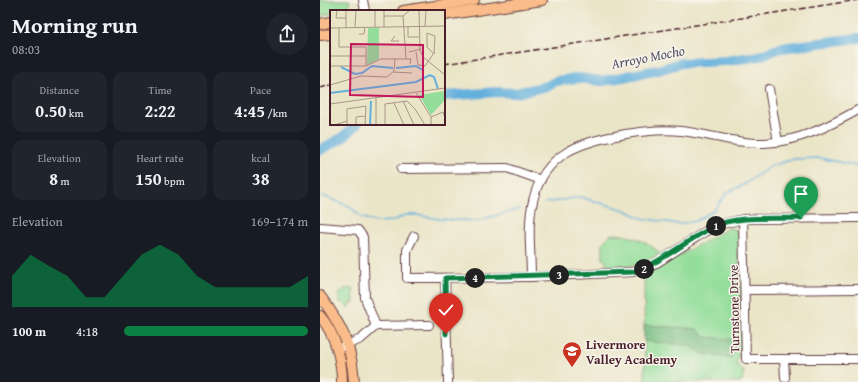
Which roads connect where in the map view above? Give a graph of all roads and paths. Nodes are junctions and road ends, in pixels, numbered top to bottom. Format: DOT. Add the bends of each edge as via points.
graph roads {
  1 [pos="363,0"];
  2 [pos="474,0"];
  3 [pos="542,0"];
  4 [pos="365,10"];
  5 [pos="409,10"];
  6 [pos="445,15"];
  7 [pos="330,22"];
  8 [pos="320,24"];
  9 [pos="330,34"];
  10 [pos="320,35"];
  11 [pos="769,89"];
  12 [pos="858,110"];
  13 [pos="778,142"];
  14 [pos="402,169"];
  15 [pos="541,180"];
  16 [pos="858,218"];
  17 [pos="743,219"];
  18 [pos="320,227"];
  19 [pos="414,236"];
  20 [pos="532,277"];
  21 [pos="445,278"];
  22 [pos="858,289"];
  23 [pos="746,290"];
  24 [pos="320,296"];
  25 [pos="320,316"];
  26 [pos="429,325"];
  27 [pos="376,326"];
  28 [pos="348,345"];
  29 [pos="338,349"];
  30 [pos="784,359"];
  31 [pos="858,359"];
  32 [pos="785,378"];
  33 [pos="342,382"];
  34 [pos="354,382"];
  35 [pos="448,382"];
  1 -- 4 [label="street"];
  2 -- 5 [label="main road"];
  3 -- 6 [label="main road"];
  7 -- 8 [label="main road"];
  9 -- 10 [label="main road"];
  11 -- 13 [label="street"];
  12 -- 13 [label="street" via="806,135"];
  13 -- 15 [label="street" via="733,141 663,130 608,137 587,142 561,156"];
  14 -- 15 [label="street" via="507,168"];
  15 -- 20 [label="street" via="532,201"];
  16 -- 17 [label="street"];
  17 -- 20 [label="street" via="714,226 652,266 633,272"];
  17 -- 23 [label="street, Turnstone Drive"];
  18 -- 27 [label="street" via="358,230 363,237 366,304"];
  19 -- 21 [label="street" via="407,250 407,278"];
  20 -- 21 [label="street"];
  21 -- 35 [label="street"];
  22 -- 23 [label="street"];
  23 -- 30 [label="street, Turnstone Drive" via="746,360"];
  24 -- 28 [label="main road" via="336,318"];
  25 -- 29 [label="main road"];
  26 -- 27 [label="street"];
  27 -- 28 [label="street" via="362,339"];
  28 -- 29 [label="street"];
  28 -- 34 [label="main road"];
  29 -- 33 [label="main road"];
  30 -- 31 [label="street, Turnstone Drive"];
  30 -- 32 [label="street"];
}
